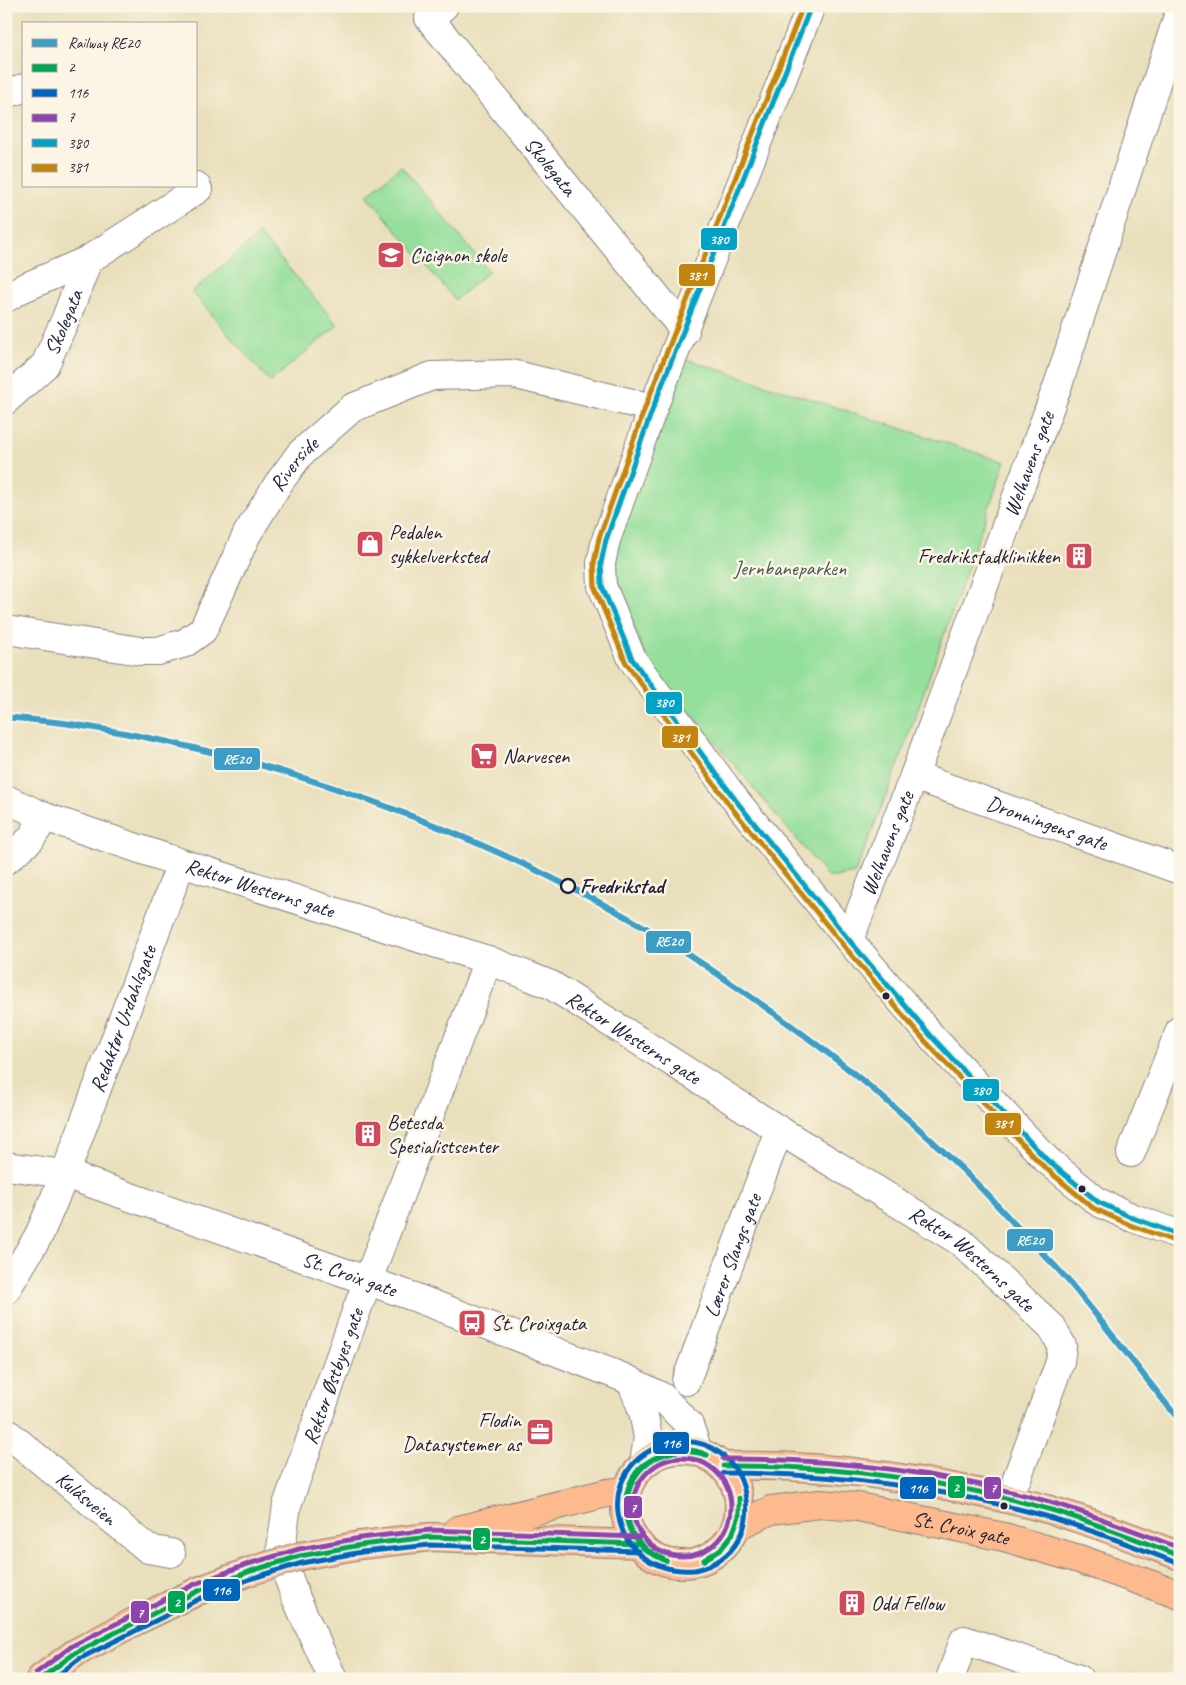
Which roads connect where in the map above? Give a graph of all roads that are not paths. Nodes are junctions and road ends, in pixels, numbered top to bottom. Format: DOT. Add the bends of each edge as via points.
graph roads {
  1 [pos="444,6"];
  2 [pos="811,6"];
  3 [pos="1180,10"];
  4 [pos="22,89"];
  5 [pos="6,94"];
  6 [pos="195,188"];
  7 [pos="88,260"];
  8 [pos="6,298"];
  9 [pos="684,331"];
  10 [pos="6,400"];
  11 [pos="653,408"];
  12 [pos="6,630"];
  13 [pos="914,776"];
  14 [pos="6,799"];
  15 [pos="45,817"];
  16 [pos="6,860"];
  17 [pos="181,863"];
  18 [pos="1180,870"];
  19 [pos="850,940"];
  20 [pos="488,960"];
  21 [pos="1180,1030"];
  22 [pos="779,1130"];
  23 [pos="1131,1152"];
  24 [pos="6,1166"];
  25 [pos="66,1174"];
  26 [pos="1180,1235"];
  27 [pos="368,1280"];
  28 [pos="6,1290"];
  29 [pos="631,1381"];
  30 [pos="686,1381"];
  31 [pos="6,1432"];
  32 [pos="698,1451"];
  33 [pos="644,1464"];
  34 [pos="724,1466"];
  35 [pos="1017,1478"];
  36 [pos="627,1492"];
  37 [pos="736,1526"];
  38 [pos="430,1538"];
  39 [pos="638,1544"];
  40 [pos="171,1553"];
  41 [pos="1180,1556"];
  42 [pos="1180,1595"];
  43 [pos="40,1679"];
  44 [pos="333,1679"];
  45 [pos="950,1679"];
  46 [pos="1079,1679"];
  1 -- 9 [label="street, Skolegata" via="429,18"];
  2 -- 9 [label="street"];
  3 -- 13 [label="street, Welhavens gate" via="1060,382"];
  4 -- 5 [label="street"];
  6 -- 7 [label="street, Skolegata"];
  7 -- 8 [label="street, Skolegata"];
  7 -- 10 [label="street, Skolegata" via="44,365"];
  9 -- 11 [label="street"];
  11 -- 12 [label="street, Riverside" via="512,374 432,376 352,408 300,454 247,534 203,630 185,643 158,651 140,651"];
  11 -- 19 [label="street" via="606,540 601,563 602,586 632,659 737,802"];
  13 -- 18 [label="street, Dronningens gate"];
  13 -- 19 [label="street, Welhavens gate"];
  14 -- 15 [label="street, Rektor Westerns gate"];
  15 -- 16 [label="street" via="30,840"];
  15 -- 17 [label="street, Rektor Westerns gate"];
  17 -- 20 [label="street, Rektor Westerns gate"];
  17 -- 25 [label="street, Redaktør Urdahlsgate"];
  19 -- 26 [label="street" via="932,1037 1047,1160 1098,1202"];
  20 -- 22 [label="street, Rektor Westerns gate" via="551,985"];
  20 -- 27 [label="street, Rektor Østbyes gate"];
  21 -- 23 [label="street"];
  22 -- 30 [label="street, Lærer Slangs gate"];
  22 -- 35 [label="street, Rektor Westerns gate" via="961,1242 1052,1327 1062,1346 1060,1362"];
  24 -- 25 [label="street, St. Croix gate"];
  25 -- 27 [label="street, St. Croix gate"];
  25 -- 28 [label="street, Redaktør Urdahlsgate" via="39,1235"];
  27 -- 29 [label="street, St. Croix gate"];
  27 -- 44 [label="street, Rektor Østbyes gate" via="287,1505 280,1555"];
  29 -- 32 [label="street, St. Croix gate" via="662,1397 689,1425"];
  29 -- 33 [label="street" via="643,1411 648,1438"];
  31 -- 40 [label="street, Kulåsveien" via="148,1549"];
  32 -- 33 [label="highway" via="660,1454"];
  32 -- 34 [label="highway"];
  33 -- 36 [label="highway"];
  34 -- 37 [label="highway" via="736,1484 740,1505"];
  34 -- 41 [label="highway, St. Croix gate" via="826,1468 923,1482 1030,1504"];
  36 -- 38 [label="highway" via="560,1504"];
  36 -- 39 [label="highway" via="625,1510 629,1528"];
  37 -- 39 [label="highway" via="727,1544 711,1556 693,1563 673,1563 654,1556"];
  37 -- 42 [label="highway, St. Croix gate" via="770,1510 820,1504 858,1507 1004,1537 1079,1559"];
  38 -- 39 [label="highway"];
  38 -- 43 [label="highway, bridge" via="361,1545 300,1556 251,1571 198,1591 132,1623 75,1653"];
  45 -- 46 [label="street" via="964,1640"];
}
